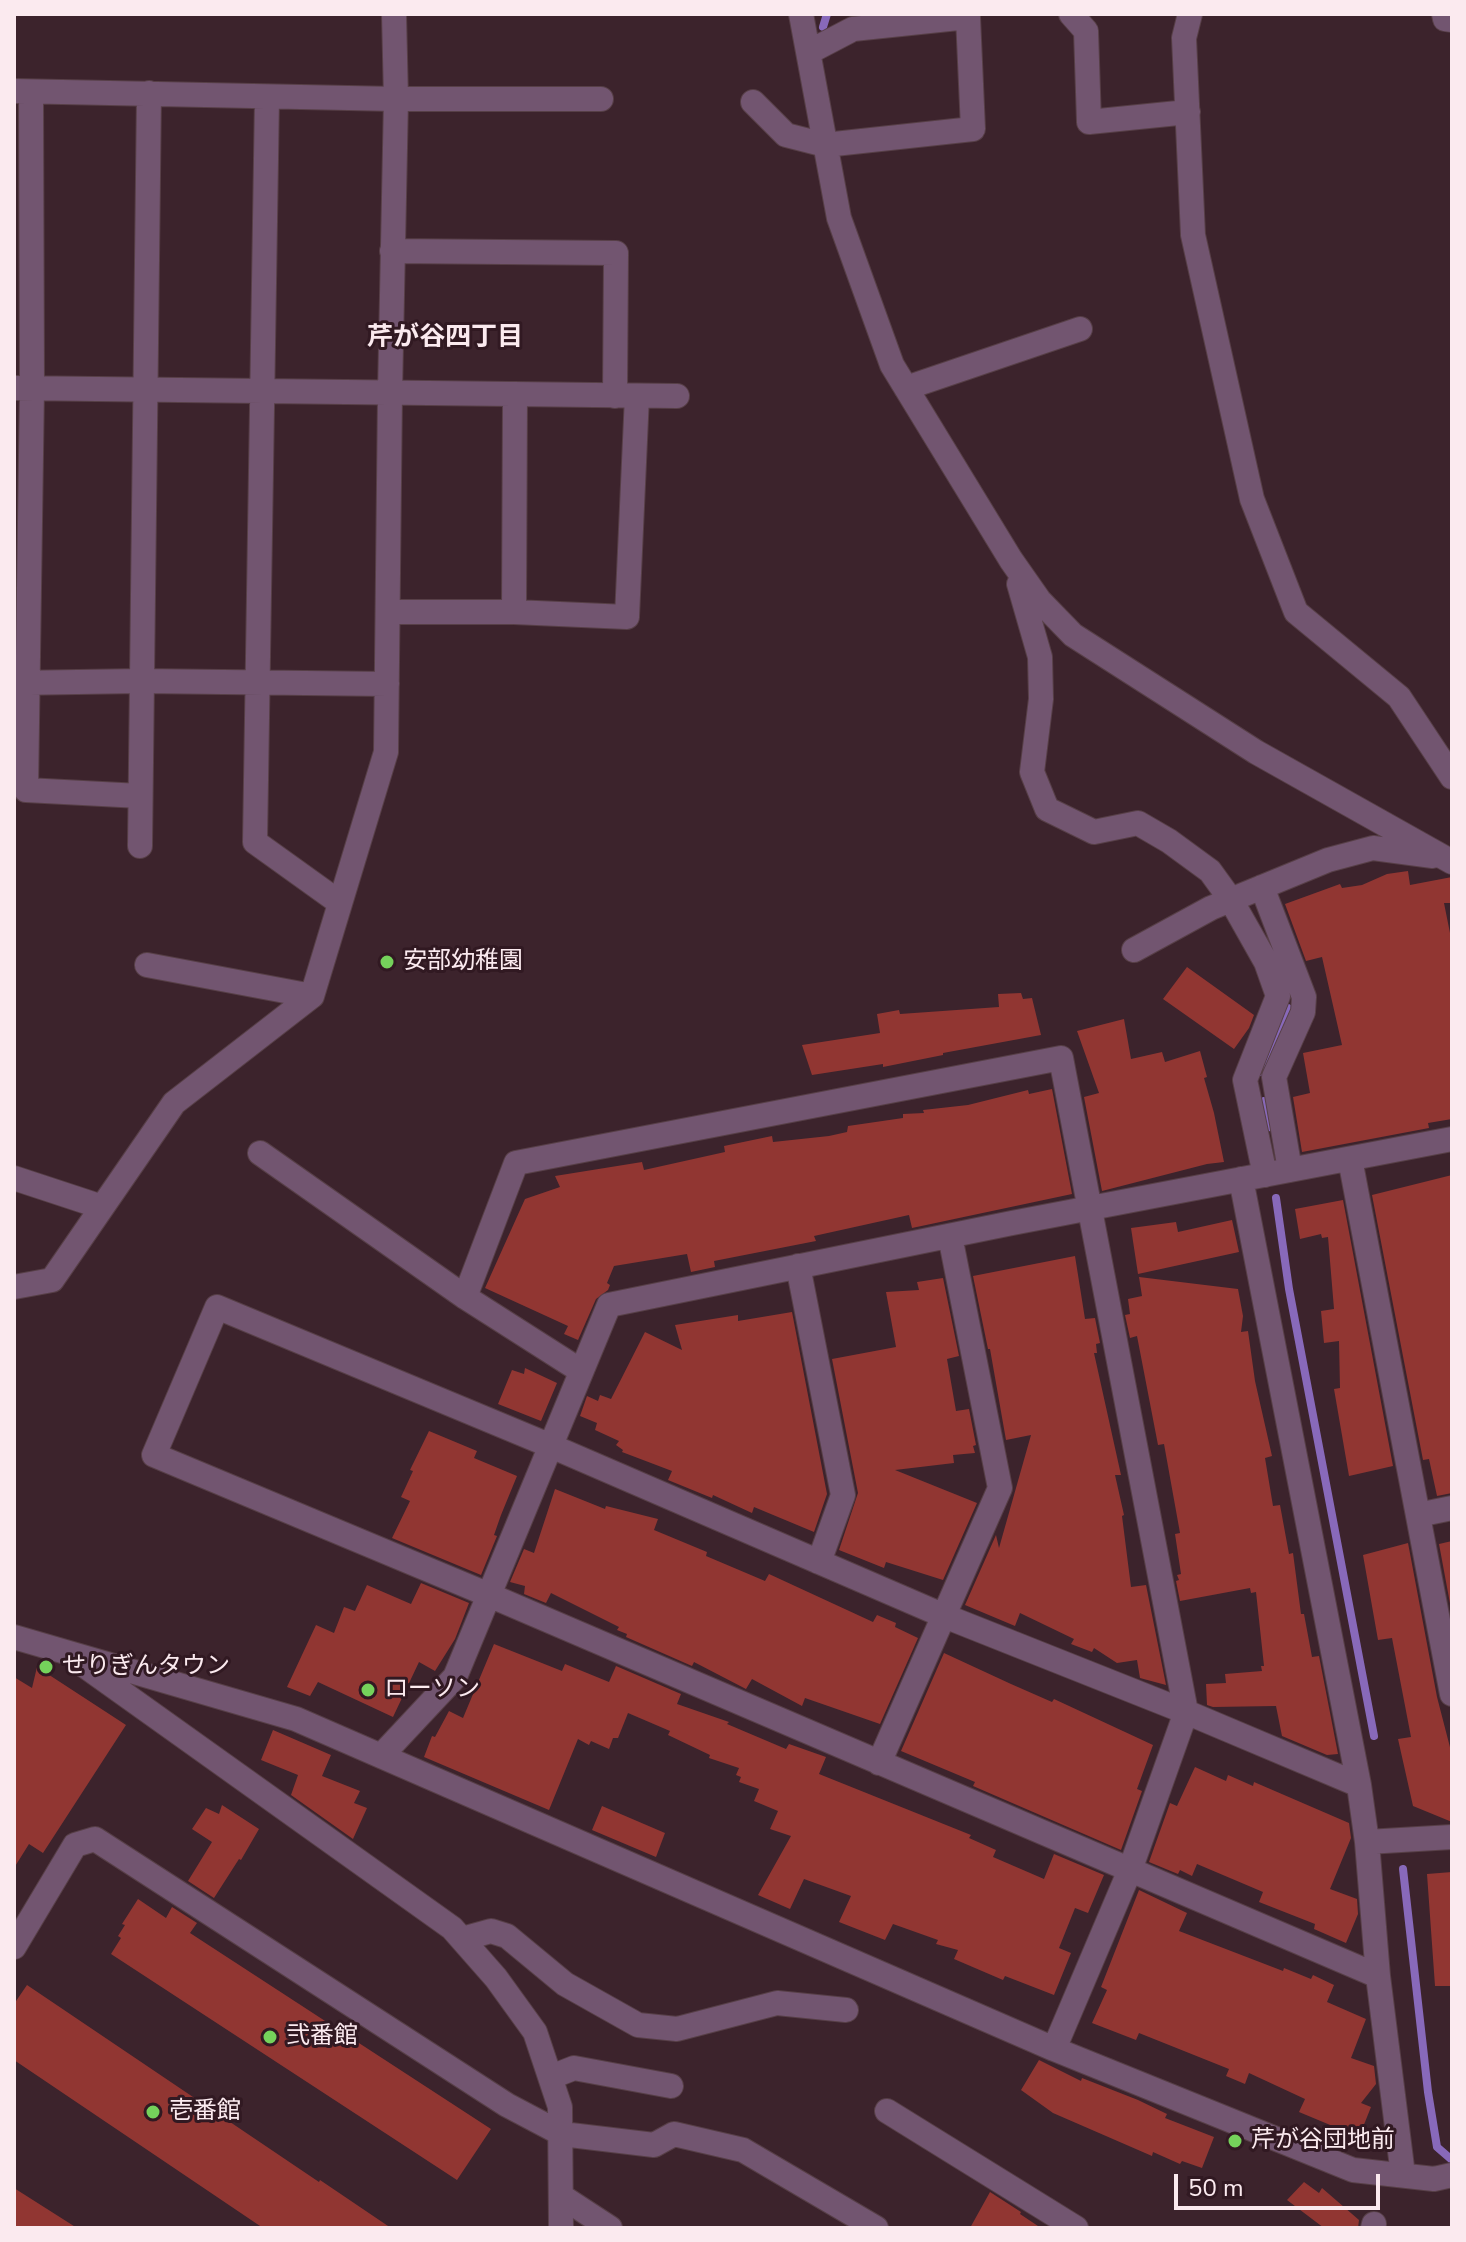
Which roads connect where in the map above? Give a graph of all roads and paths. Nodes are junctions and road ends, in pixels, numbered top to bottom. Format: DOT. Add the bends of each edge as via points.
graph roads {
  1 [pos="394,14"];
  2 [pos="801,14"];
  3 [pos="1071,14"];
  4 [pos="1190,14"];
  5 [pos="1444,14"];
  6 [pos="1452,20"];
  7 [pos="809,52"];
  8 [pos="23,92"];
  9 [pos="149,93"];
  10 [pos="267,97"];
  11 [pos="396,99"];
  12 [pos="601,99"];
  13 [pos="753,102"];
  14 [pos="1188,112"];
  15 [pos="825,145"];
  16 [pos="392,251"];
  17 [pos="1080,329"];
  18 [pos="23,388"];
  19 [pos="906,388"];
  20 [pos="144,390"];
  21 [pos="264,391"];
  22 [pos="390,393"];
  23 [pos="515,394"];
  24 [pos="626,396"];
  25 [pos="677,396"];
  26 [pos="1011,560"];
  27 [pos="388,612"];
  28 [pos="514,612"];
  29 [pos="141,681"];
  30 [pos="21,683"];
  31 [pos="258,683"];
  32 [pos="387,684"];
  33 [pos="1452,777"];
  34 [pos="140,796"];
  35 [pos="140,846"];
  36 [pos="1450,860"];
  37 [pos="1262,887"];
  38 [pos="1231,900"];
  39 [pos="340,903"];
  40 [pos="1134,950"];
  41 [pos="147,965"];
  42 [pos="312,996"];
  43 [pos="1278,996"];
  44 [pos="1304,997"];
  45 [pos="1274,1077"];
  46 [pos="1245,1080"];
  47 [pos="1452,1139"];
  48 [pos="260,1153"];
  49 [pos="1350,1159"];
  50 [pos="1290,1170"];
  51 [pos="1253,1177"];
  52 [pos="14,1178"];
  53 [pos="102,1207"];
  54 [pos="1090,1208"];
  55 [pos="950,1236"];
  56 [pos="798,1266"];
  57 [pos="14,1287"];
  58 [pos="465,1297"];
  59 [pos="581,1371"];
  60 [pos="551,1446"];
  61 [pos="1452,1508"];
  62 [pos="1418,1515"];
  63 [pos="819,1562"];
  64 [pos="489,1595"];
  65 [pos="942,1615"];
  66 [pos="14,1637"];
  67 [pos="60,1648"];
  68 [pos="1452,1694"];
  69 [pos="1186,1712"];
  70 [pos="382,1755"];
  71 [pos="879,1763"];
  72 [pos="1359,1785"];
  73 [pos="1452,1837"];
  74 [pos="1367,1842"];
  75 [pos="1130,1870"];
  76 [pos="462,1939"];
  77 [pos="14,1947"];
  78 [pos="1378,1976"];
  79 [pos="846,2010"];
  80 [pos="1054,2049"];
  81 [pos="551,2077"];
  82 [pos="671,2086"];
  83 [pos="887,2111"];
  84 [pos="562,2134"];
  85 [pos="1403,2175"];
  86 [pos="1443,2177"];
  87 [pos="561,2196"];
  88 [pos="561,2228"];
  89 [pos="610,2228"];
  90 [pos="876,2228"];
  91 [pos="1076,2228"];
  1 -- 11 [label="street"];
  2 -- 7 [label="street"];
  3 -- 14 [label="street" via="1086,31 1089,122"];
  4 -- 14 [label="street" via="1184,38"];
  5 -- 6 [label="street"];
  7 -- 15 [label="street"];
  7 -- 15 [label="street" via="853,29 968,17 973,129"];
  8 -- 9 [label="street"];
  8 -- 18 [label="street"];
  9 -- 10 [label="street"];
  9 -- 20 [label="street"];
  10 -- 11 [label="street"];
  10 -- 21 [label="street"];
  11 -- 12 [label="street"];
  11 -- 16 [label="street"];
  13 -- 15 [label="street" via="786,135"];
  14 -- 33 [label="street" via="1193,235 1252,499 1290,598 1296,612 1399,697"];
  15 -- 19 [label="street" via="839,218 892,365"];
  16 -- 22 [label="street"];
  16 -- 24 [label="street" via="616,253"];
  17 -- 19 [label="street"];
  18 -- 20 [label="street"];
  18 -- 30 [label="street"];
  19 -- 26 [label="street"];
  20 -- 21 [label="street"];
  20 -- 29 [label="street"];
  21 -- 22 [label="street"];
  21 -- 31 [label="street"];
  22 -- 23 [label="street"];
  22 -- 27 [label="street"];
  23 -- 24 [label="street"];
  23 -- 28 [label="street"];
  24 -- 25 [label="street"];
  24 -- 28 [label="street" via="627,617"];
  26 -- 36 [label="street" via="1073,635 1256,752"];
  26 -- 38 [label="street" via="1040,657 1032,772 1047,809 1094,832 1138,823 1210,871"];
  27 -- 28 [label="street"];
  27 -- 32 [label="street"];
  29 -- 30 [label="street"];
  29 -- 31 [label="street"];
  29 -- 34 [label="street"];
  30 -- 34 [label="street" via="26,790"];
  31 -- 32 [label="street"];
  31 -- 39 [label="street" via="255,842"];
  32 -- 39 [label="street" via="386,752"];
  34 -- 35 [label="street"];
  36 -- 37 [label="street" via="1373,848"];
  37 -- 38 [label="street"];
  37 -- 44 [label="street"];
  38 -- 40 [label="street"];
  38 -- 43 [label="street" via="1266,962"];
  39 -- 42 [label="street"];
  41 -- 42 [label="street"];
  42 -- 53 [label="street" via="174,1103"];
  43 -- 44 [label="street"];
  43 -- 46 [label="street"];
  44 -- 45 [label="street" via="1303,1012"];
  45 -- 46 [label="street"];
  45 -- 50 [label="street"];
  46 -- 51 [label="street"];
  47 -- 49 [label="street"];
  48 -- 58 [label="street"];
  49 -- 50 [label="street"];
  49 -- 62 [label="street"];
  50 -- 51 [label="street"];
  51 -- 54 [label="street"];
  51 -- 72 [label="street"];
  52 -- 53 [label="street"];
  53 -- 57 [label="street" via="52,1280"];
  54 -- 55 [label="street"];
  54 -- 58 [label="street" via="1061,1058 516,1163"];
  54 -- 69 [label="street"];
  55 -- 56 [label="street"];
  55 -- 65 [label="street" via="1000,1488"];
  56 -- 59 [label="street" via="609,1305"];
  56 -- 63 [label="street" via="843,1495"];
  58 -- 59 [label="street"];
  59 -- 60 [label="street"];
  60 -- 63 [label="street"];
  60 -- 64 [label="street"];
  60 -- 64 [label="street" via="217,1307 154,1455"];
  61 -- 62 [label="street"];
  62 -- 68 [label="street"];
  63 -- 65 [label="street"];
  64 -- 70 [label="street" via="455,1677"];
  64 -- 71 [label="street"];
  65 -- 69 [label="street"];
  65 -- 71 [label="street"];
  66 -- 67 [label="street"];
  67 -- 70 [label="street" via="296,1719"];
  67 -- 76 [label="street" via="144,1720 410,1896"];
  69 -- 72 [label="street"];
  69 -- 75 [label="street"];
  70 -- 80 [label="street"];
  71 -- 75 [label="street"];
  72 -- 74 [label="street"];
  73 -- 74 [label="street"];
  74 -- 78 [label="street"];
  75 -- 78 [label="street"];
  75 -- 80 [label="street"];
  76 -- 79 [label="street" via="491,1931 507,1936 565,1984 638,2025 677,2029 777,2003"];
  76 -- 81 [label="street" via="535,2032"];
  77 -- 84 [label="street" via="78,1836 95,1839 507,2105"];
  78 -- 85 [label="street"];
  80 -- 85 [label="street" via="1353,2170"];
  81 -- 82 [label="street" via="574,2068"];
  81 -- 84 [label="street"];
  83 -- 91 [label="street"];
  84 -- 87 [label="street"];
  84 -- 90 [label="street" via="654,2145 674,2134 743,2150"];
  85 -- 86 [label="street"];
  87 -- 88 [label="street"];
  87 -- 89 [label="street"];
}
